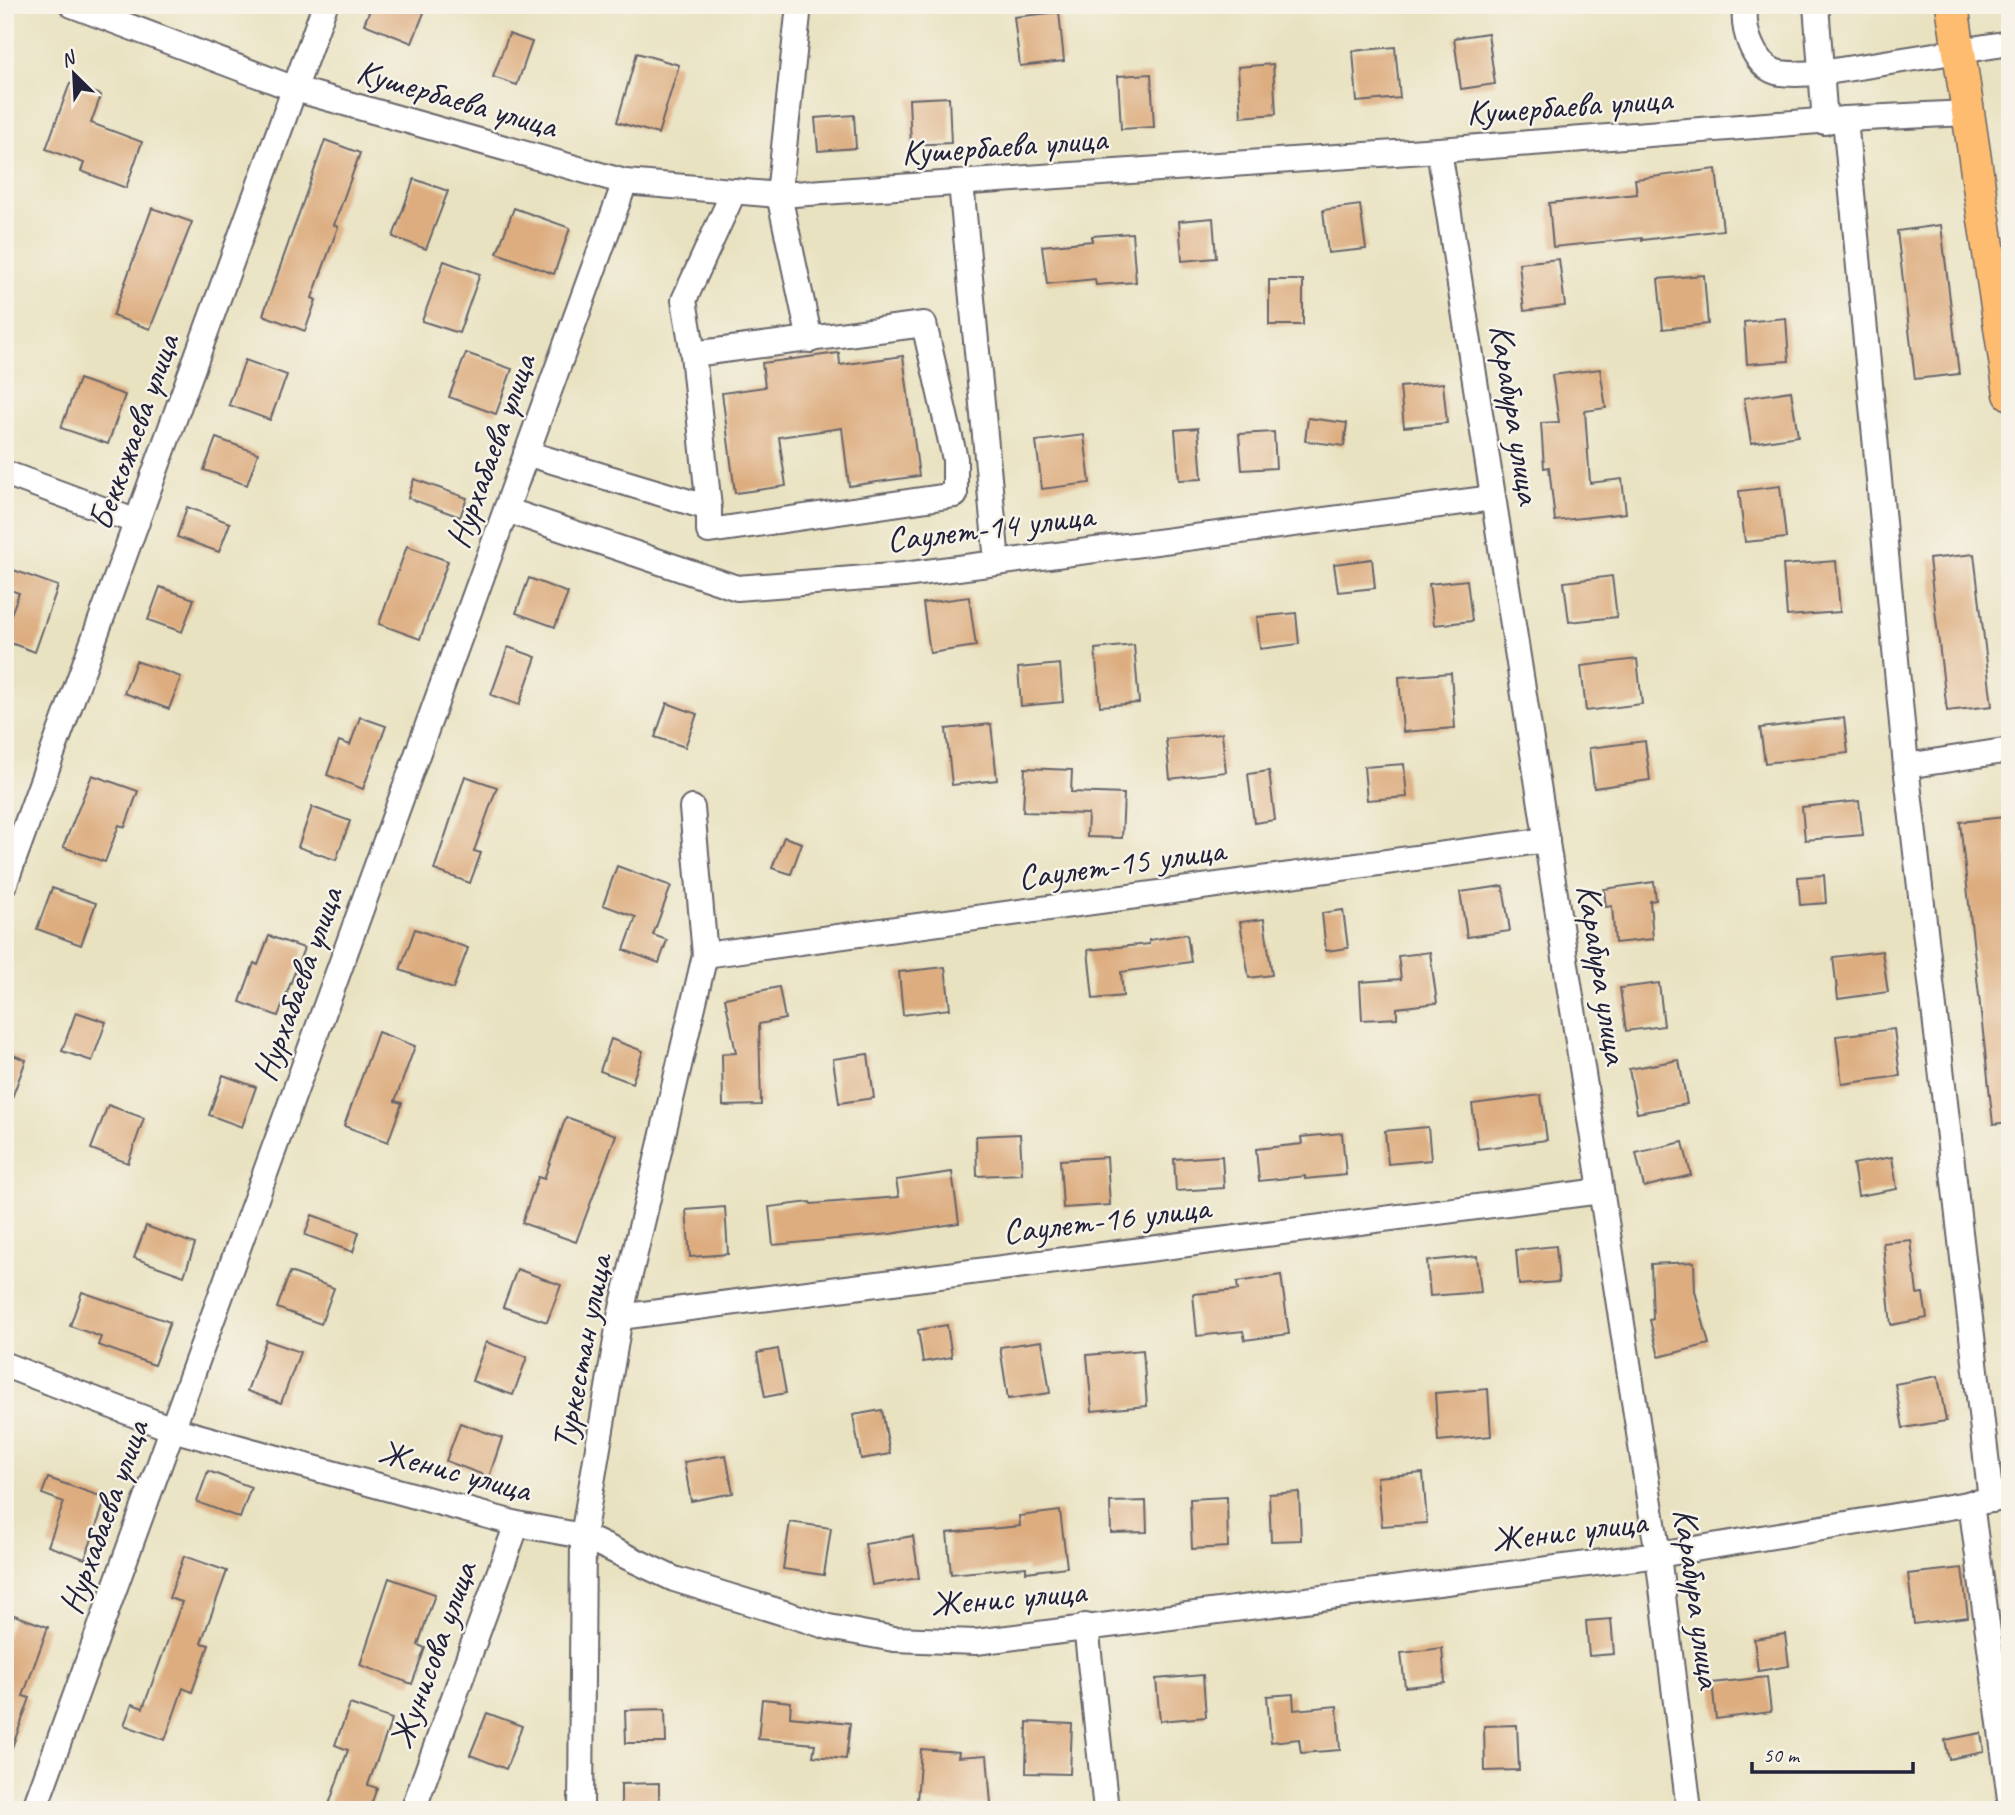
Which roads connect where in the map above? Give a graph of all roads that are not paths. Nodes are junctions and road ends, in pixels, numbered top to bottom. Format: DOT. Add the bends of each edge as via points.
graph roads {
  1 [pos="72,5"];
  2 [pos="325,5"];
  3 [pos="799,5"];
  4 [pos="1746,5"];
  5 [pos="1816,5"];
  6 [pos="1952,5"];
  7 [pos="2010,43"];
  8 [pos="1959,53"];
  9 [pos="1821,73"];
  10 [pos="295,89"];
  11 [pos="1967,113"];
  12 [pos="1835,120"];
  13 [pos="1439,150"];
  14 [pos="625,182"];
  15 [pos="961,183"];
  16 [pos="734,191"];
  17 [pos="779,195"];
  18 [pos="810,340"];
  19 [pos="693,354"];
  20 [pos="2010,394"];
  21 [pos="526,453"];
  22 [pos="5,473"];
  23 [pos="1493,498"];
  24 [pos="709,508"];
  25 [pos="506,510"];
  26 [pos="137,522"];
  27 [pos="997,562"];
  28 [pos="2010,750"];
  29 [pos="1906,766"];
  30 [pos="692,808"];
  31 [pos="1547,840"];
  32 [pos="5,883"];
  33 [pos="705,955"];
  34 [pos="1601,1191"];
  35 [pos="620,1317"];
  36 [pos="5,1365"];
  37 [pos="172,1429"];
  38 [pos="1991,1500"];
  39 [pos="517,1524"];
  40 [pos="583,1536"];
  41 [pos="1658,1555"];
  42 [pos="1086,1626"];
  43 [pos="2010,1800"];
  44 [pos="34,1810"];
  45 [pos="413,1810"];
  46 [pos="581,1810"];
  47 [pos="1106,1810"];
  48 [pos="1689,1810"];
  1 -- 10 [label="street, Кушербаева улица"];
  2 -- 10 [label="street, Беккожаева улица"];
  3 -- 17 [label="street"];
  4 -- 9 [label="street" via="1749,41 1762,62 1776,72"];
  5 -- 9 [label="street"];
  6 -- 8 [label="main road"];
  7 -- 8 [label="street"];
  8 -- 9 [label="street"];
  8 -- 11 [label="main road"];
  9 -- 12 [label="street"];
  10 -- 14 [label="street, Кушербаева улица"];
  10 -- 26 [label="street, Беккожаева улица"];
  11 -- 12 [label="street, Кушербаева улица"];
  11 -- 20 [label="main road"];
  12 -- 13 [label="street, Кушербаева улица"];
  12 -- 29 [label="street"];
  13 -- 15 [label="street, Кушербаева улица"];
  13 -- 23 [label="street, Карабура улица"];
  14 -- 16 [label="street, Кушербаева улица"];
  14 -- 21 [label="street, Нурхабаева улица"];
  15 -- 17 [label="street, Кушербаева улица"];
  15 -- 27 [label="street"];
  16 -- 17 [label="street, Кушербаева улица"];
  16 -- 19 [label="street" via="684,300"];
  17 -- 18 [label="street"];
  18 -- 19 [label="street"];
  18 -- 24 [label="street" via="923,324 955,459 955,495 709,531"];
  19 -- 24 [label="street"];
  21 -- 24 [label="street"];
  21 -- 25 [label="street, Нурхабаева улица"];
  22 -- 26 [label="street"];
  23 -- 27 [label="street, Саулет-14 улица"];
  23 -- 31 [label="street, Карабура улица"];
  25 -- 27 [label="street, Саулет-14 улица" via="737,588 904,575"];
  25 -- 37 [label="street, Нурхабаева улица"];
  26 -- 32 [label="street, Беккожаева улица"];
  28 -- 29 [label="street"];
  29 -- 38 [label="street"];
  30 -- 33 [label="street, Туркестан улица"];
  31 -- 33 [label="street, Саулет-15 улица"];
  31 -- 34 [label="street, Карабура улица"];
  33 -- 35 [label="street, Туркестан улица"];
  34 -- 35 [label="street, Саулет-16 улица"];
  34 -- 41 [label="street, Карабура улица"];
  35 -- 40 [label="street, Туркестан улица"];
  36 -- 37 [label="street, Женис улица"];
  37 -- 39 [label="street, Женис улица"];
  37 -- 44 [label="street, Нурхабаева улица"];
  38 -- 41 [label="street, Женис улица"];
  38 -- 43 [label="street"];
  39 -- 40 [label="street, Женис улица"];
  39 -- 45 [label="street, Жунисова улица"];
  40 -- 42 [label="street, Женис улица" via="674,1579 829,1627 894,1639 976,1642"];
  40 -- 46 [label="street, Туркестан улица"];
  41 -- 42 [label="street, Женис улица"];
  41 -- 48 [label="street, Карабура улица"];
  42 -- 47 [label="street"];
}
